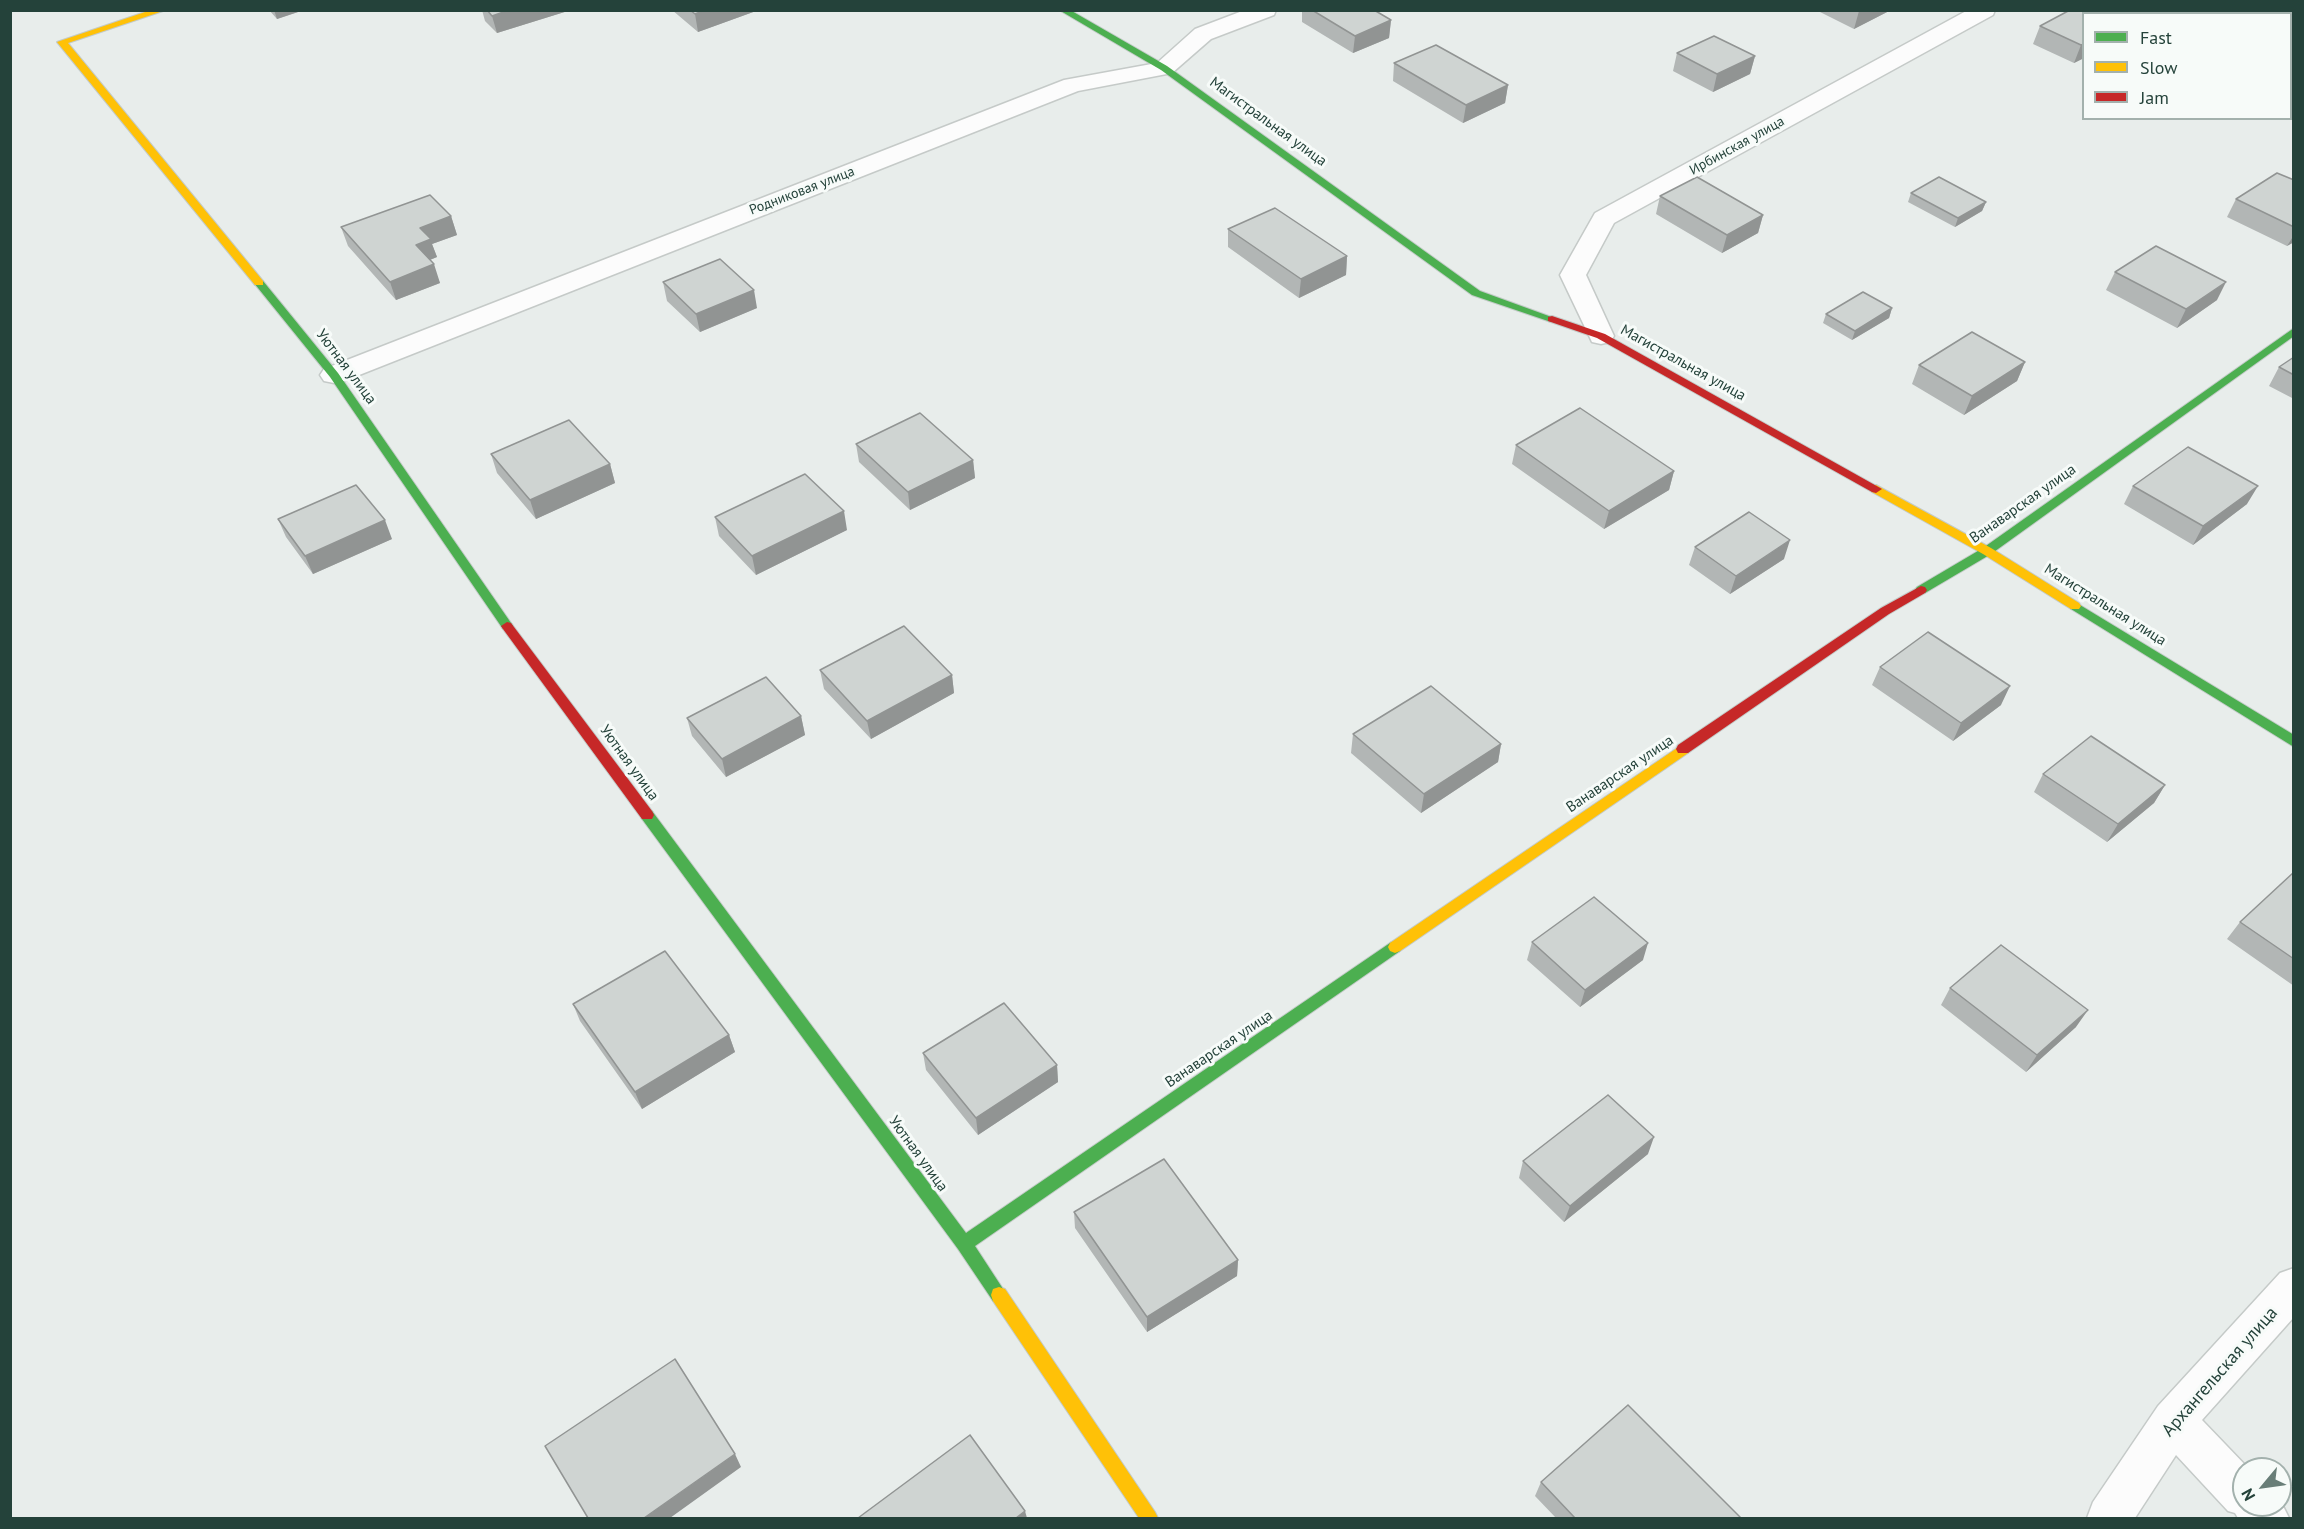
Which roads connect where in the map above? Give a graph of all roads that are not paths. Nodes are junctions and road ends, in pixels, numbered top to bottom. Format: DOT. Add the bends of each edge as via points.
graph roads {
  1 [pos="162,10"];
  2 [pos="1063,10"];
  3 [pos="1266,10"];
  4 [pos="1985,10"];
  5 [pos="1164,68"];
  6 [pos="2294,331"];
  7 [pos="1600,336"];
  8 [pos="334,375"];
  9 [pos="1987,551"];
  10 [pos="2294,742"];
  11 [pos="964,1244"];
  12 [pos="2294,1287"];
  13 [pos="2173,1421"];
  14 [pos="2232,1482"];
  15 [pos="1149,1518"];
  16 [pos="2109,1518"];
  1 -- 8 [label="street, Уютная улица" via="62,42"];
  2 -- 5 [label="street, Магистральная улица"];
  3 -- 5 [label="street" via="1203,34"];
  4 -- 7 [label="street, Ирбинская улица" via="1604,218 1573,275"];
  5 -- 7 [label="street, Магистральная улица" via="1476,293"];
  5 -- 8 [label="street, Родниковая улица" via="1071,85"];
  6 -- 9 [label="street, Ванаварская улица"];
  7 -- 9 [label="street, Магистральная улица"];
  8 -- 11 [label="street, Уютная улица" via="491,604"];
  9 -- 10 [label="street, Магистральная улица"];
  9 -- 11 [label="street, Ванаварская улица" via="1885,611"];
  11 -- 15 [label="street, Уютная улица"];
  12 -- 13 [label="street, Архангельская улица"];
  13 -- 14 [label="street"];
  13 -- 16 [label="street, Архангельская улица"];
}
